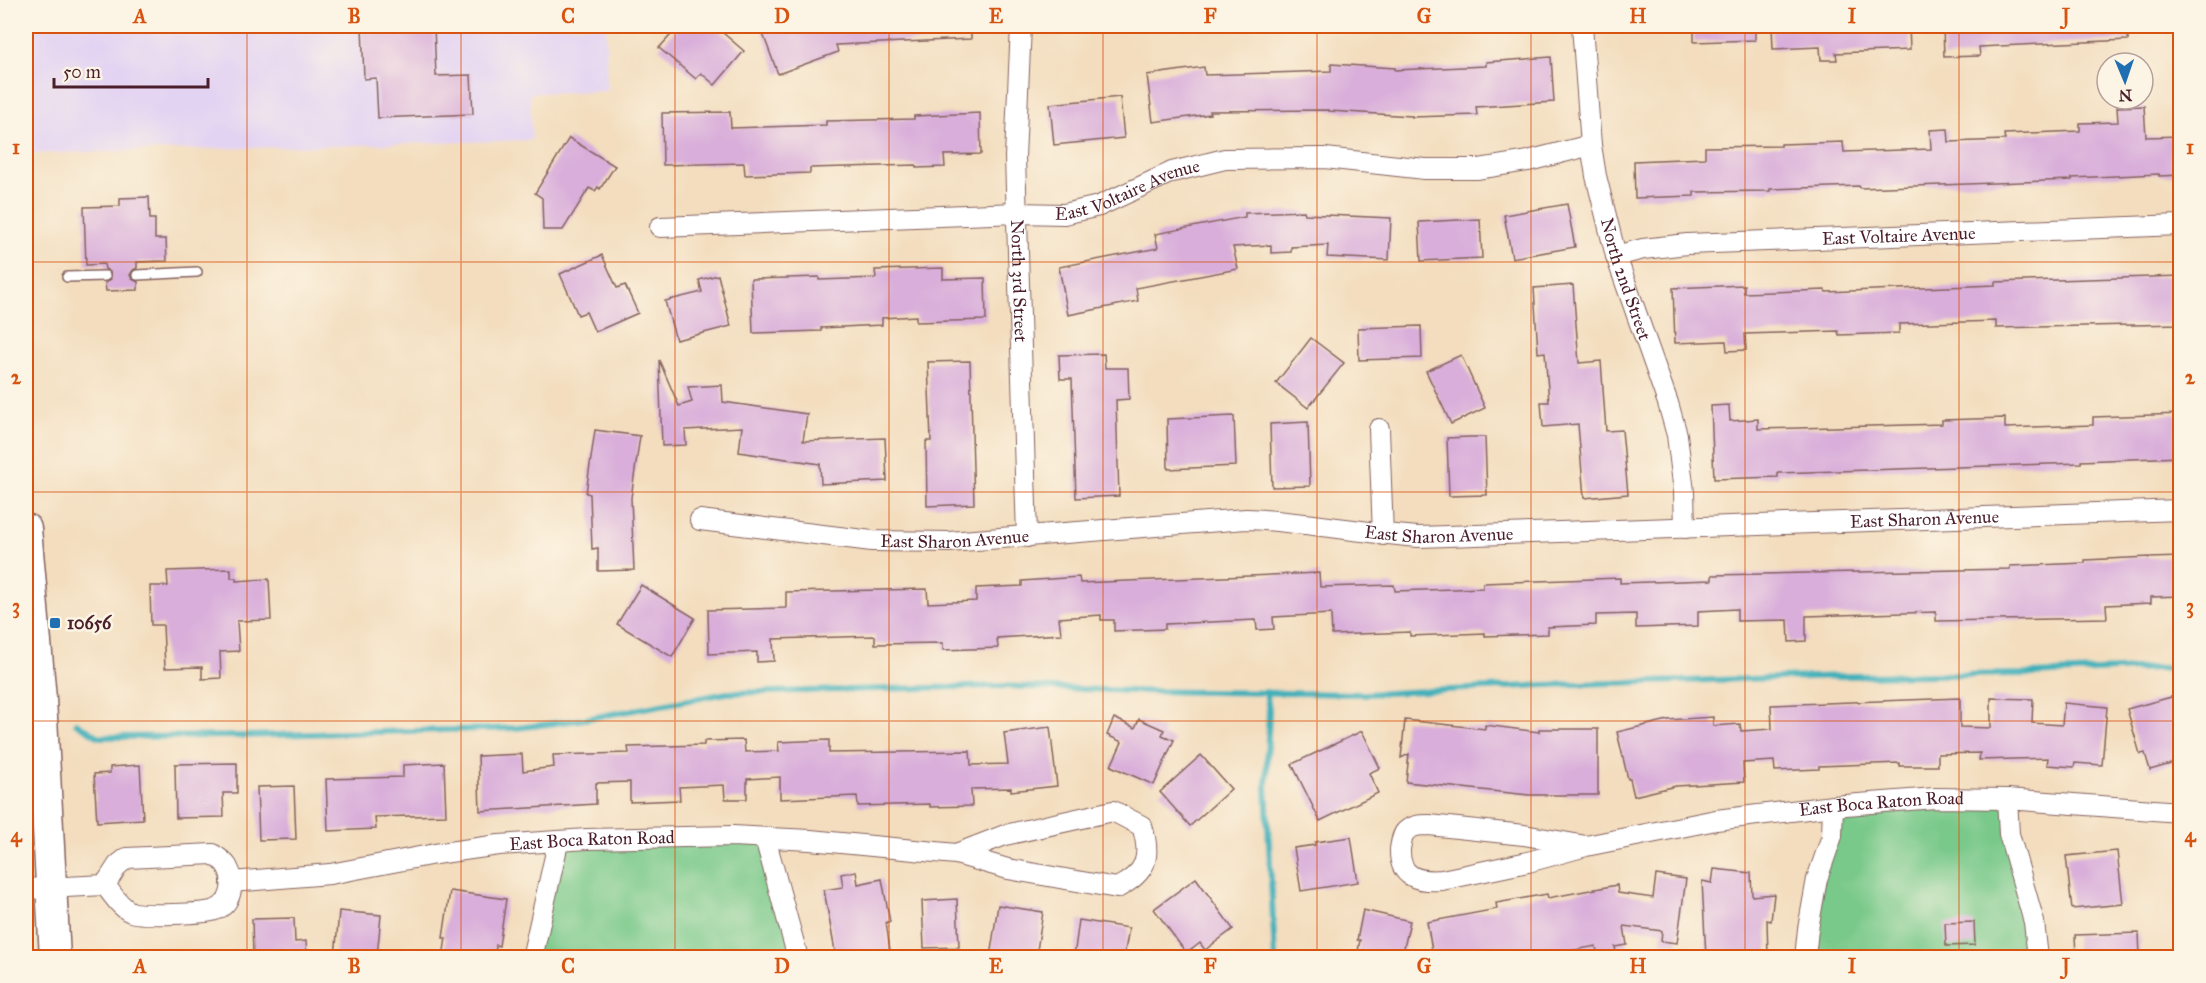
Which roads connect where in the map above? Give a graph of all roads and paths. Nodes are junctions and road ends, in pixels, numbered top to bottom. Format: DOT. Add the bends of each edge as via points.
graph roads {
  1 [pos="1021,26"];
  2 [pos="1582,26"];
  3 [pos="1591,145"];
  4 [pos="1017,213"];
  5 [pos="2181,225"];
  6 [pos="660,227"];
  7 [pos="1616,255"];
  8 [pos="197,272"];
  9 [pos="138,274"];
  10 [pos="105,276"];
  11 [pos="67,277"];
  12 [pos="1379,429"];
  13 [pos="2181,510"];
  14 [pos="700,520"];
  15 [pos="1685,528"];
  16 [pos="26,529"];
  17 [pos="1383,535"];
  18 [pos="1027,537"];
  19 [pos="34,727"];
  20 [pos="2007,800"];
  21 [pos="1833,806"];
  22 [pos="2181,812"];
  23 [pos="765,838"];
  24 [pos="558,843"];
  25 [pos="1586,846"];
  26 [pos="956,854"];
  27 [pos="231,882"];
  28 [pos="105,885"];
  29 [pos="39,888"];
  30 [pos="55,957"];
  31 [pos="532,957"];
  32 [pos="798,957"];
  33 [pos="1805,957"];
  34 [pos="2038,957"];
  1 -- 4 [label="street, North 3rd Street" via="1015,157"];
  2 -- 3 [label="street, North 2nd Street"];
  3 -- 4 [label="street, East Voltaire Avenue" via="1478,169 1425,169 1325,158 1225,159 1172,172 1099,206 1064,214"];
  3 -- 7 [label="street, North 2nd Street"];
  4 -- 6 [label="street, East Voltaire Avenue"];
  4 -- 18 [label="street, North 3rd Street"];
  5 -- 7 [label="street, East Voltaire Avenue" via="1687,244"];
  7 -- 15 [label="street, North 2nd Street" via="1677,435"];
  8 -- 9 [label="lane"];
  10 -- 11 [label="lane"];
  12 -- 17 [label="street"];
  13 -- 15 [label="street, East Sharon Avenue"];
  14 -- 18 [label="street, East Sharon Avenue" via="872,541"];
  15 -- 17 [label="street, East Sharon Avenue"];
  16 -- 19 [label="main road"];
  17 -- 18 [label="street, East Sharon Avenue" via="1290,521 1246,519"];
  19 -- 29 [label="main road"];
  20 -- 21 [label="street, East Boca Raton Road" via="1935,798"];
  20 -- 22 [label="street, East Boca Raton Road"];
  20 -- 34 [label="street" via="2009,834 2034,922"];
  21 -- 25 [label="street, East Boca Raton Road" via="1716,820"];
  21 -- 33 [label="street" via="1832,836 1817,879"];
  23 -- 24 [label="street, East Boca Raton Road" via="587,839"];
  23 -- 26 [label="street, East Boca Raton Road"];
  23 -- 32 [label="street"];
  24 -- 27 [label="street, East Boca Raton Road" via="499,845 330,874"];
  24 -- 31 [label="street"];
  25 -- 25 [label="street, East Boca Raton Road" via="1524,835 1416,825 1406,831 1400,860 1405,872 1429,881"];
  26 -- 26 [label="street, East Boca Raton Road" via="1008,869 1117,888 1141,872 1146,838 1142,826 1113,811 1005,835"];
  27 -- 28 [label="street" via="226,864 213,854 127,858"];
  27 -- 28 [label="street" via="230,896 214,911 146,915 130,911"];
  28 -- 29 [label="street"];
  29 -- 30 [label="main road"];
}
